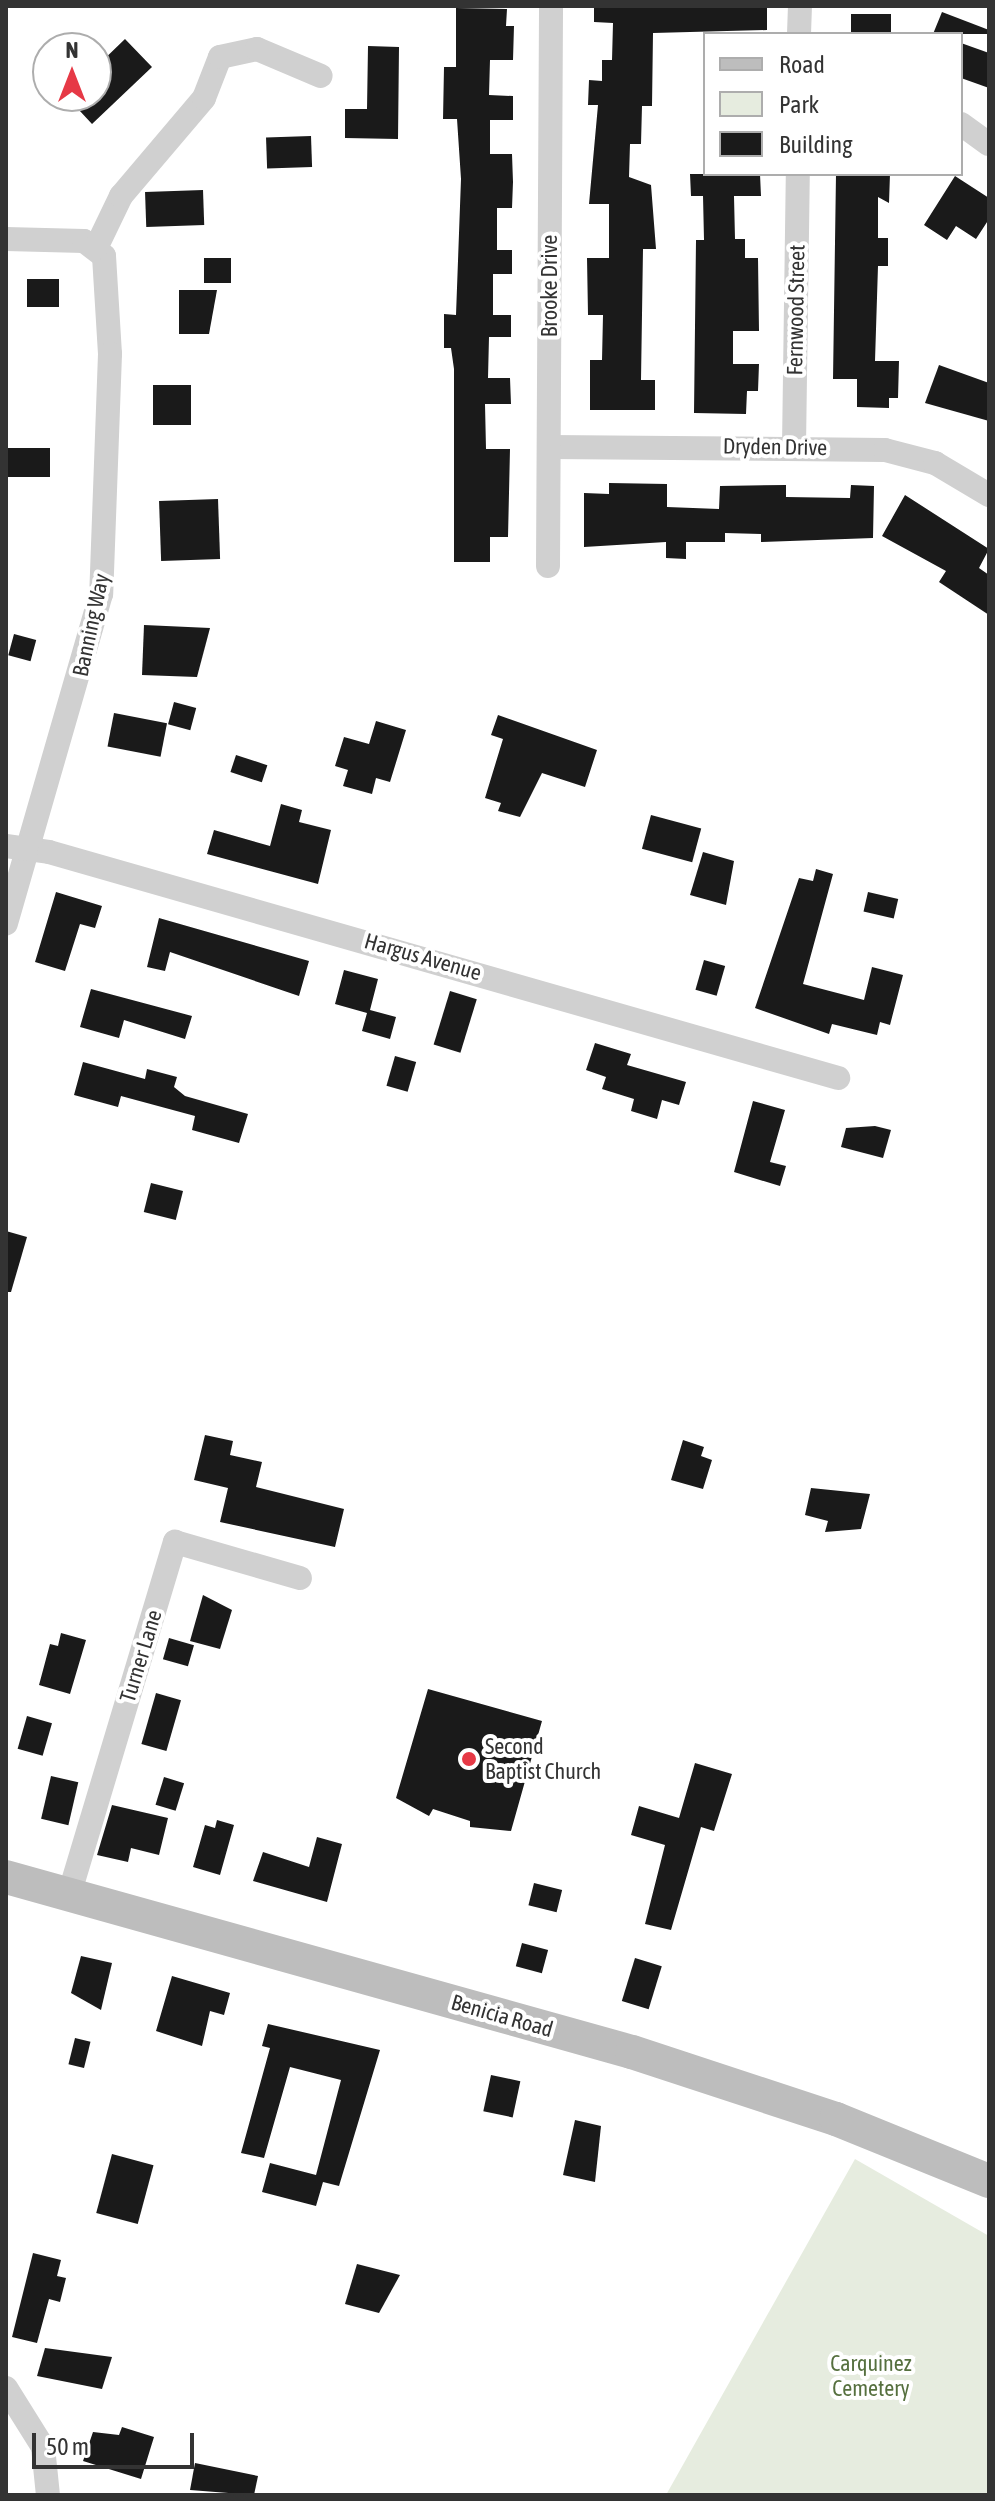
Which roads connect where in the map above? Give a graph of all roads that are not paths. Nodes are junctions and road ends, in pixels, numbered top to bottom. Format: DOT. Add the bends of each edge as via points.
graph roads {
  1 [pos="551,6"];
  2 [pos="800,6"];
  3 [pos="799,32"];
  4 [pos="321,76"];
  5 [pos="963,125"];
  6 [pos="989,144"];
  7 [pos="798,176"];
  8 [pos="6,239"];
  9 [pos="102,257"];
  10 [pos="550,447"];
  11 [pos="794,447"];
  12 [pos="989,495"];
  13 [pos="548,566"];
  14 [pos="16,848"];
  15 [pos="6,924"];
  16 [pos="838,1078"];
  17 [pos="300,1578"];
  18 [pos="6,1877"];
  19 [pos="69,1895"];
  20 [pos="989,2181"];
  21 [pos="6,2388"];
  22 [pos="48,2495"];
  1 -- 10 [label="street, Brooke Drive"];
  2 -- 3 [label="street"];
  4 -- 9 [label="street" via="257,49 220,57 204,98 129,185"];
  5 -- 6 [label="street"];
  7 -- 11 [label="street, Fernwood Street"];
  8 -- 9 [label="street"];
  9 -- 14 [label="street, Banning Way" via="103,582"];
  10 -- 11 [label="street, Dryden Drive"];
  10 -- 13 [label="street, Brooke Drive"];
  11 -- 12 [label="street, Dryden Drive" via="885,450 935,463"];
  14 -- 15 [label="street, Banning Way"];
  14 -- 16 [label="street, Hargus Avenue"];
  17 -- 19 [label="street, Turner Lane" via="175,1542"];
  18 -- 19 [label="main road, Benicia Road"];
  19 -- 20 [label="main road, Benicia Road" via="632,2052 836,2119"];
  21 -- 22 [label="street" via="43,2447"];
}
